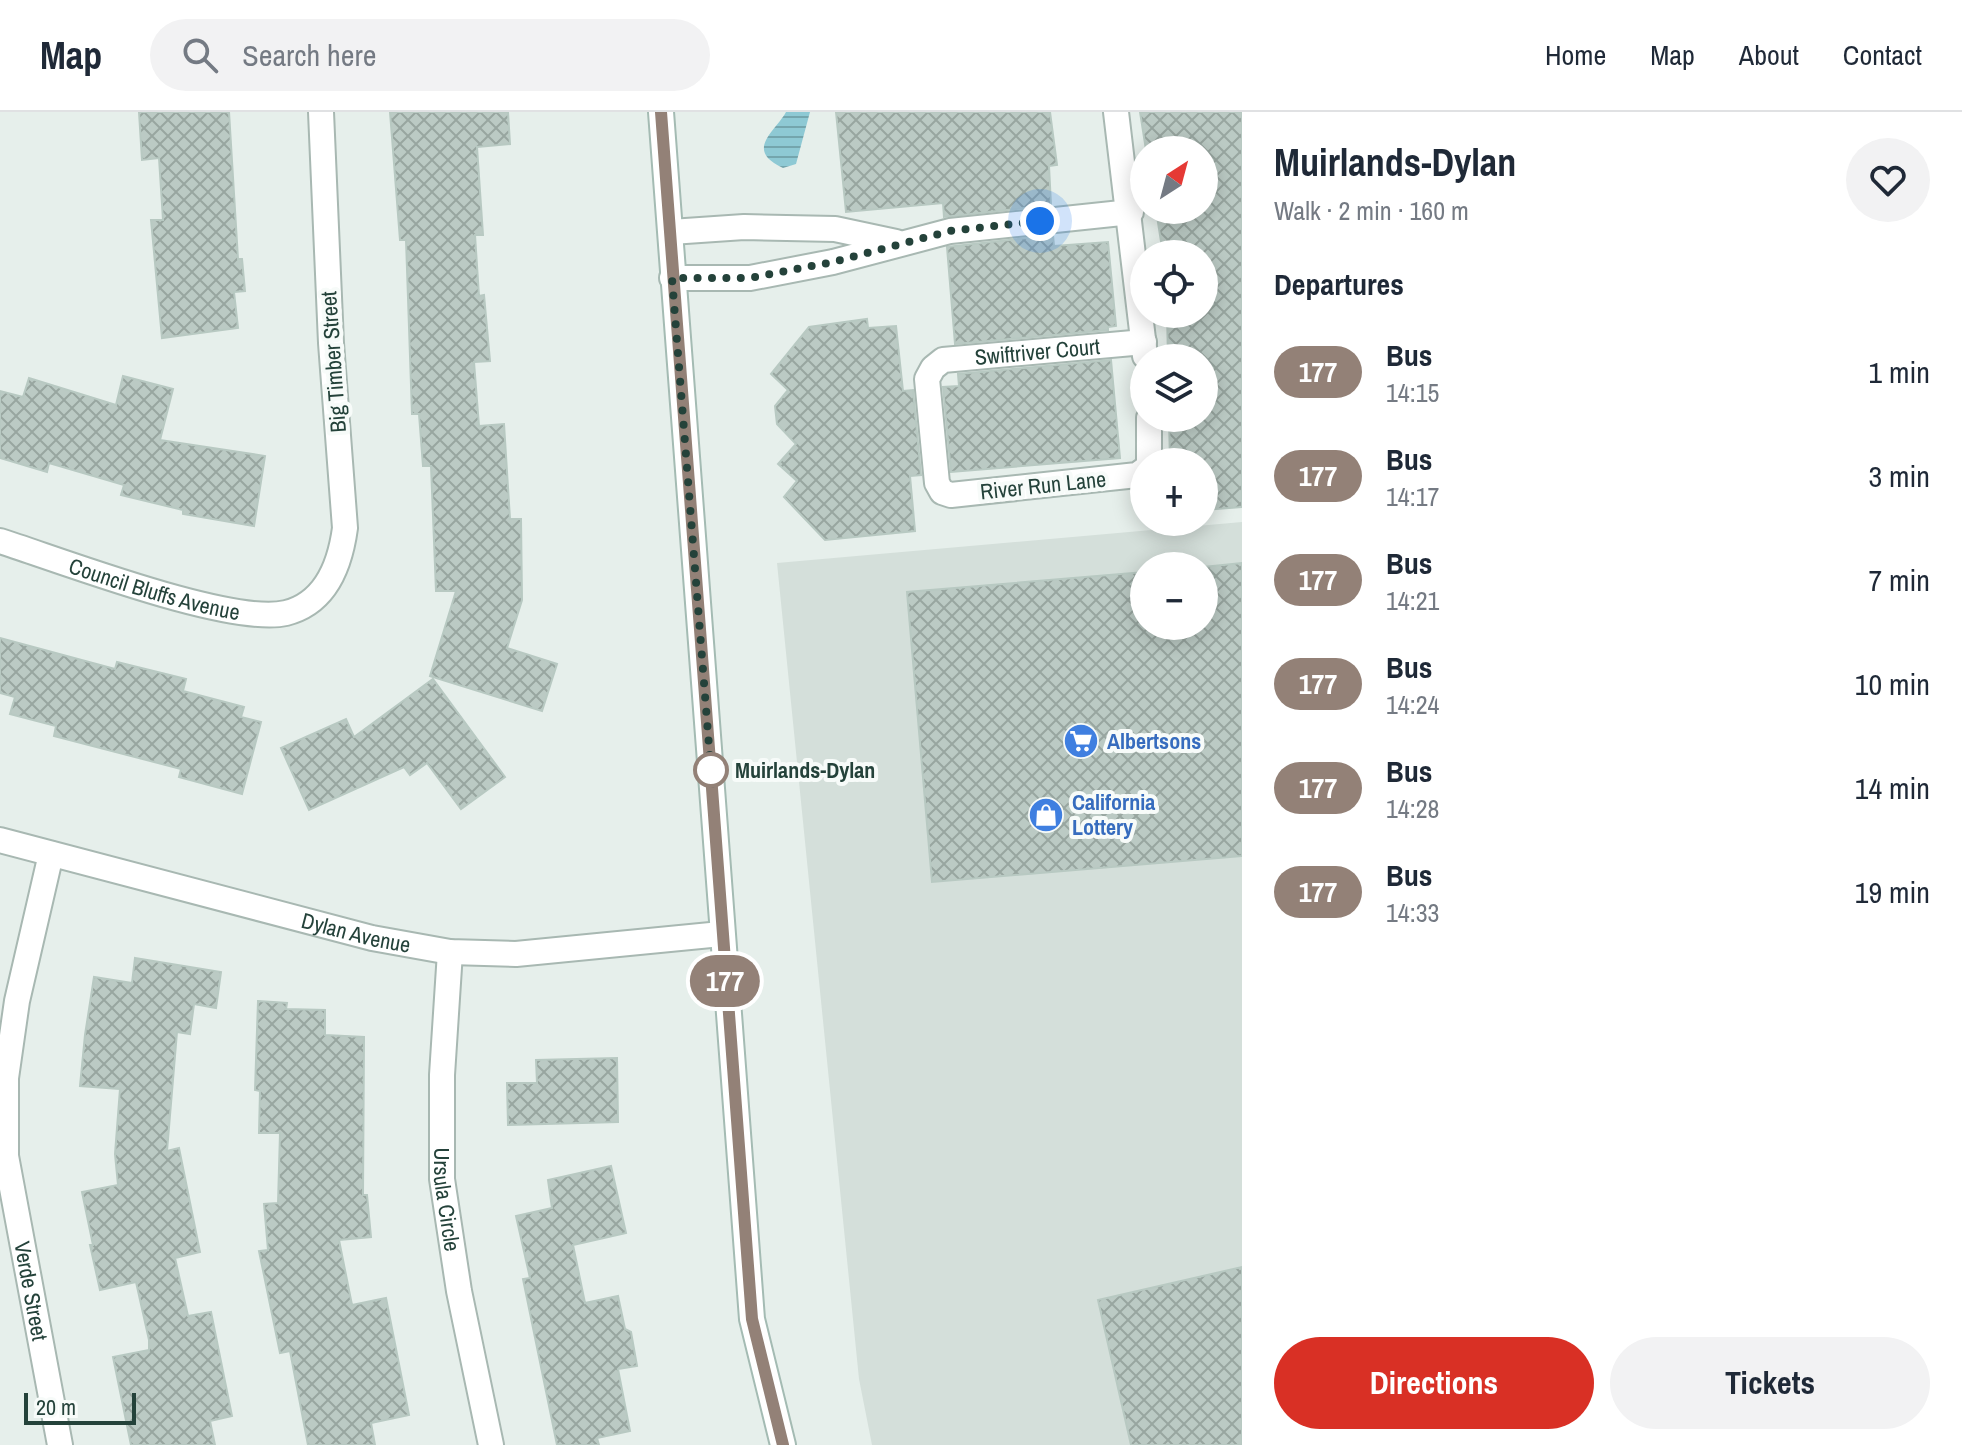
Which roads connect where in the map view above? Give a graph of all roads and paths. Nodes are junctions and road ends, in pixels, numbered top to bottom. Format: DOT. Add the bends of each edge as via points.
graph roads {
  1 [pos="321,112"];
  2 [pos="661,112"];
  3 [pos="1116,112"];
  4 [pos="1130,205"];
  5 [pos="1130,212"];
  6 [pos="1132,224"];
  7 [pos="671,232"];
  8 [pos="902,243"];
  9 [pos="672,278"];
  10 [pos="1144,344"];
  11 [pos="1130,351"];
  12 [pos="1130,476"];
  13 [pos="942,492"];
  14 [pos="0,541"];
  15 [pos="310,602"];
  16 [pos="0,840"];
  17 [pos="51,854"];
  18 [pos="721,934"];
  19 [pos="450,952"];
  20 [pos="60,1445"];
  21 [pos="491,1445"];
  22 [pos="783,1445"];
  1 -- 15 [label="street, Big Timber Street" via="345,528 329,583"];
  2 -- 7 [label="street"];
  3 -- 4 [label="street"];
  5 -- 8 [label="street" via="950,231"];
  6 -- 10 [label="street"];
  7 -- 8 [label="street" via="835,229"];
  7 -- 9 [label="street"];
  8 -- 9 [label="street" via="750,278"];
  9 -- 18 [label="street"];
  11 -- 13 [label="street, Swiftriver Court" via="943,360 927,379"];
  12 -- 13 [label="street, River Run Lane" via="966,494"];
  14 -- 15 [label="street, Council Bluffs Avenue" via="212,608 285,613"];
  16 -- 17 [label="street, Dylan Avenue"];
  17 -- 19 [label="street, Dylan Avenue" via="372,938"];
  17 -- 20 [label="street, Verde Street" via="17,1001 6,1078 6,1156"];
  18 -- 19 [label="street, Dylan Avenue" via="516,954"];
  18 -- 22 [label="street" via="752,1319"];
  19 -- 21 [label="street, Ursula Circle" via="442,1179"];
}
